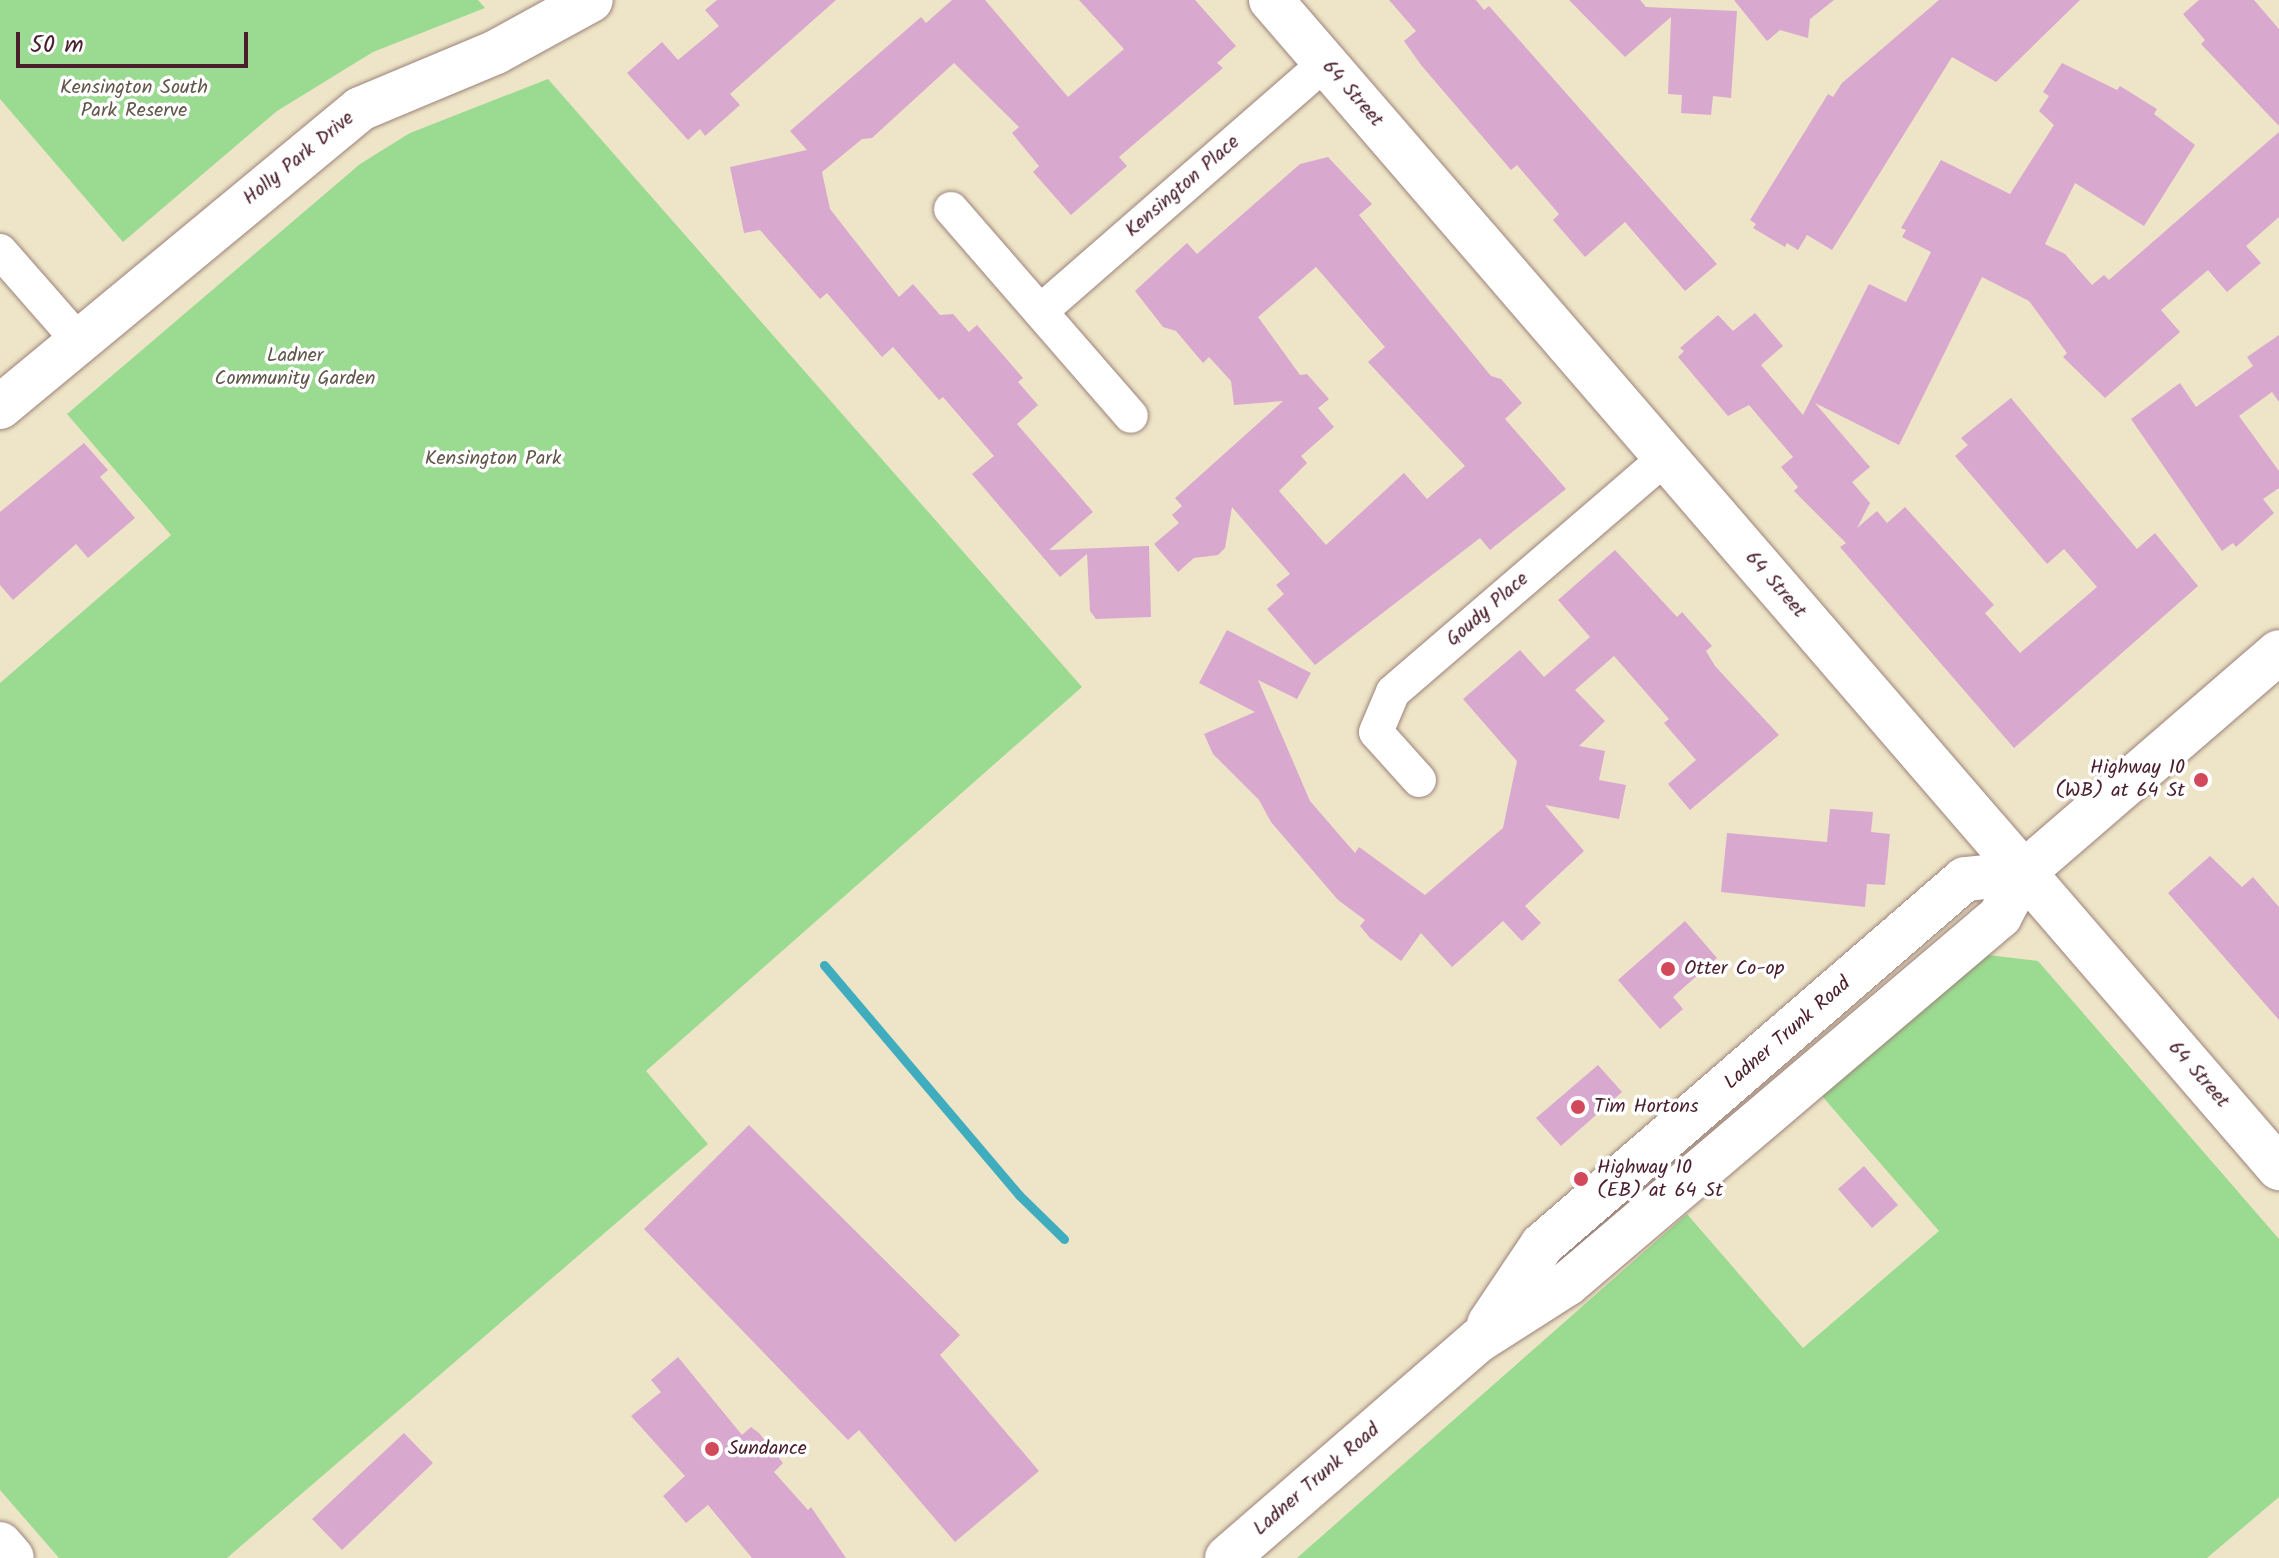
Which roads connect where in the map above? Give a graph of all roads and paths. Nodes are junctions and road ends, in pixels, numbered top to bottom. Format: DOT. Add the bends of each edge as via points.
graph roads {
  1 [pos="591,0"];
  2 [pos="1271,0"];
  3 [pos="1325,63"];
  4 [pos="951,209"];
  5 [pos="0,251"];
  6 [pos="1041,311"];
  7 [pos="78,340"];
  8 [pos="0,407"];
  9 [pos="1131,416"];
  10 [pos="1665,458"];
  11 [pos="2279,652"];
  12 [pos="1419,780"];
  13 [pos="2023,873"];
  14 [pos="2279,1168"];
  15 [pos="0,1544"];
  16 [pos="12,1558"];
  17 [pos="1227,1558"];
  1 -- 7 [label="street, Holly Park Drive" via="496,52 360,109"];
  2 -- 3 [label="street, 64 Street"];
  3 -- 6 [label="street, Kensington Place"];
  3 -- 10 [label="street, 64 Street"];
  4 -- 6 [label="street"];
  5 -- 7 [label="street"];
  6 -- 9 [label="street"];
  7 -- 8 [label="street, Holly Park Drive"];
  10 -- 12 [label="street, Goudy Place" via="1393,692 1376,732"];
  10 -- 13 [label="street, 64 Street"];
  11 -- 13 [label="street, Ladner Trunk Road"];
  13 -- 14 [label="street, 64 Street"];
  13 -- 17 [label="street, Ladner Trunk Road" via="2000,916 1567,1284 1479,1340"];
  15 -- 16 [label="street"];
}
